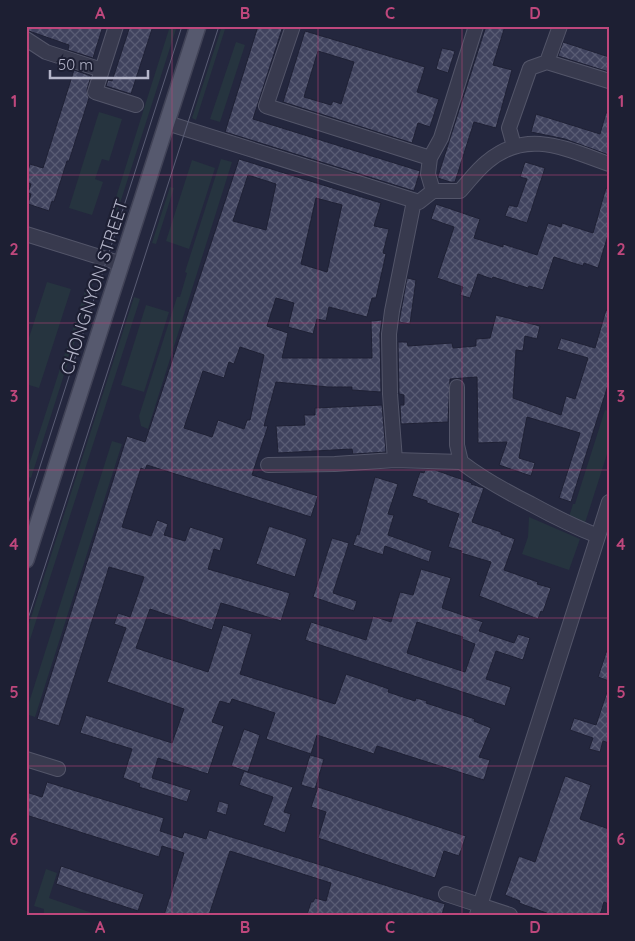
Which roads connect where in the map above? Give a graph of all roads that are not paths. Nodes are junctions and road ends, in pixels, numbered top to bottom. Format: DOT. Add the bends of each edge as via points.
graph roads {
  1 [pos="116,26"];
  2 [pos="198,26"];
  3 [pos="294,26"];
  4 [pos="476,26"];
  5 [pos="560,26"];
  6 [pos="26,39"];
  7 [pos="547,62"];
  8 [pos="102,70"];
  9 [pos="609,81"];
  10 [pos="136,106"];
  11 [pos="167,123"];
  12 [pos="514,146"];
  13 [pos="430,158"];
  14 [pos="609,164"];
  15 [pos="433,191"];
  16 [pos="414,201"];
  17 [pos="26,234"];
  18 [pos="122,264"];
  19 [pos="457,387"];
  20 [pos="395,460"];
  21 [pos="461,462"];
  22 [pos="268,465"];
  23 [pos="609,502"];
  24 [pos="602,532"];
  25 [pos="26,560"];
  26 [pos="26,759"];
  27 [pos="58,769"];
  28 [pos="446,894"];
  29 [pos="478,910"];
  30 [pos="510,915"];
  1 -- 8 [label="street"];
  2 -- 11 [label="main road, CHONGNYON STREET"];
  3 -- 13 [label="street" via="266,106"];
  4 -- 13 [label="street" via="441,138"];
  5 -- 7 [label="street"];
  6 -- 8 [label="street" via="46,52"];
  7 -- 9 [label="street"];
  7 -- 12 [label="street" via="530,68 508,128"];
  8 -- 10 [label="street" via="95,92"];
  11 -- 16 [label="street"];
  11 -- 18 [label="main road, CHONGNYON STREET"];
  12 -- 14 [label="street" via="532,142 556,146"];
  12 -- 15 [label="street" via="487,162 460,191"];
  13 -- 15 [label="street" via="428,174"];
  15 -- 16 [label="street" via="419,202"];
  16 -- 20 [label="street" via="389,334"];
  17 -- 18 [label="street"];
  18 -- 25 [label="main road, CHONGNYON STREET"];
  19 -- 21 [label="street" via="457,445"];
  20 -- 21 [label="street"];
  20 -- 22 [label="street"];
  21 -- 24 [label="street" via="504,490 580,529"];
  23 -- 24 [label="street"];
  24 -- 29 [label="street"];
  26 -- 27 [label="street"];
  28 -- 29 [label="street"];
  29 -- 30 [label="street"];
}
